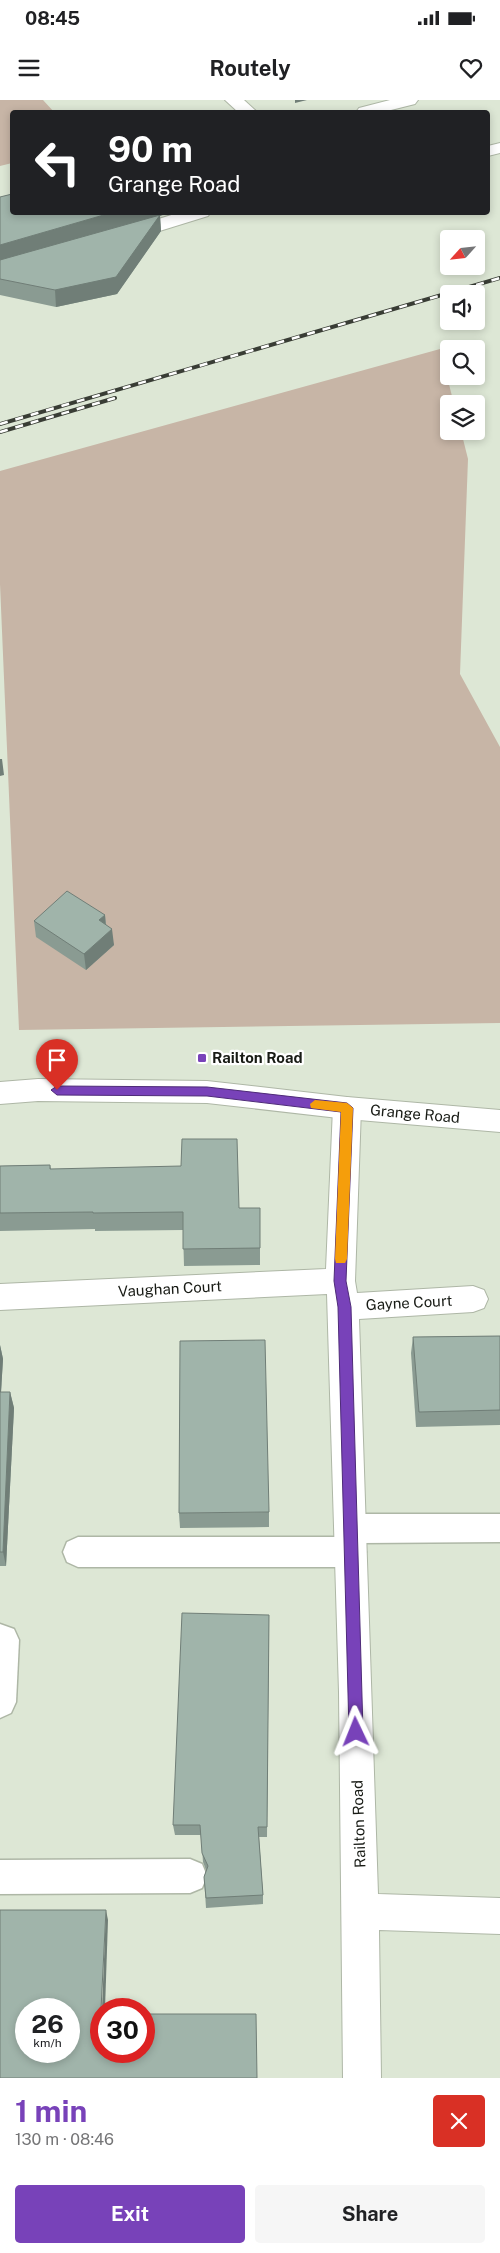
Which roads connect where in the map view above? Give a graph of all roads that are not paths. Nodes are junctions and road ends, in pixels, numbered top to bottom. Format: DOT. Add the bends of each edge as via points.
graph roads {
  1 [pos="234,100"];
  2 [pos="409,100"];
  3 [pos="246,110"];
  4 [pos="372,110"];
  5 [pos="192,215"];
  6 [pos="106,241"];
  7 [pos="0,1093"];
  8 [pos="347,1108"];
  9 [pos="500,1121"];
  10 [pos="342,1294"];
  11 [pos="0,1297"];
  12 [pos="473,1299"];
  13 [pos="500,1528"];
  14 [pos="351,1540"];
  15 [pos="78,1552"];
  16 [pos="0,1640"];
  17 [pos="0,1702"];
  18 [pos="190,1876"];
  19 [pos="0,1877"];
  20 [pos="361,1912"];
  21 [pos="500,1916"];
  22 [pos="362,2078"];
  1 -- 3 [label="street"];
  2 -- 4 [label="street"];
  5 -- 6 [label="street"];
  7 -- 8 [label="street, Grange Road" via="38,1090 207,1092"];
  8 -- 9 [label="street, Grange Road"];
  8 -- 10 [label="street, Railton Road"];
  10 -- 11 [label="street, Vaughan Court"];
  10 -- 12 [label="street, Gayne Court"];
  10 -- 14 [label="street, Railton Road"];
  13 -- 14 [label="lane"];
  14 -- 15 [label="lane"];
  14 -- 20 [label="street, Railton Road"];
  16 -- 17 [label="lane"];
  18 -- 19 [label="lane"];
  20 -- 21 [label="street"];
  20 -- 22 [label="street, Railton Road"];
}
